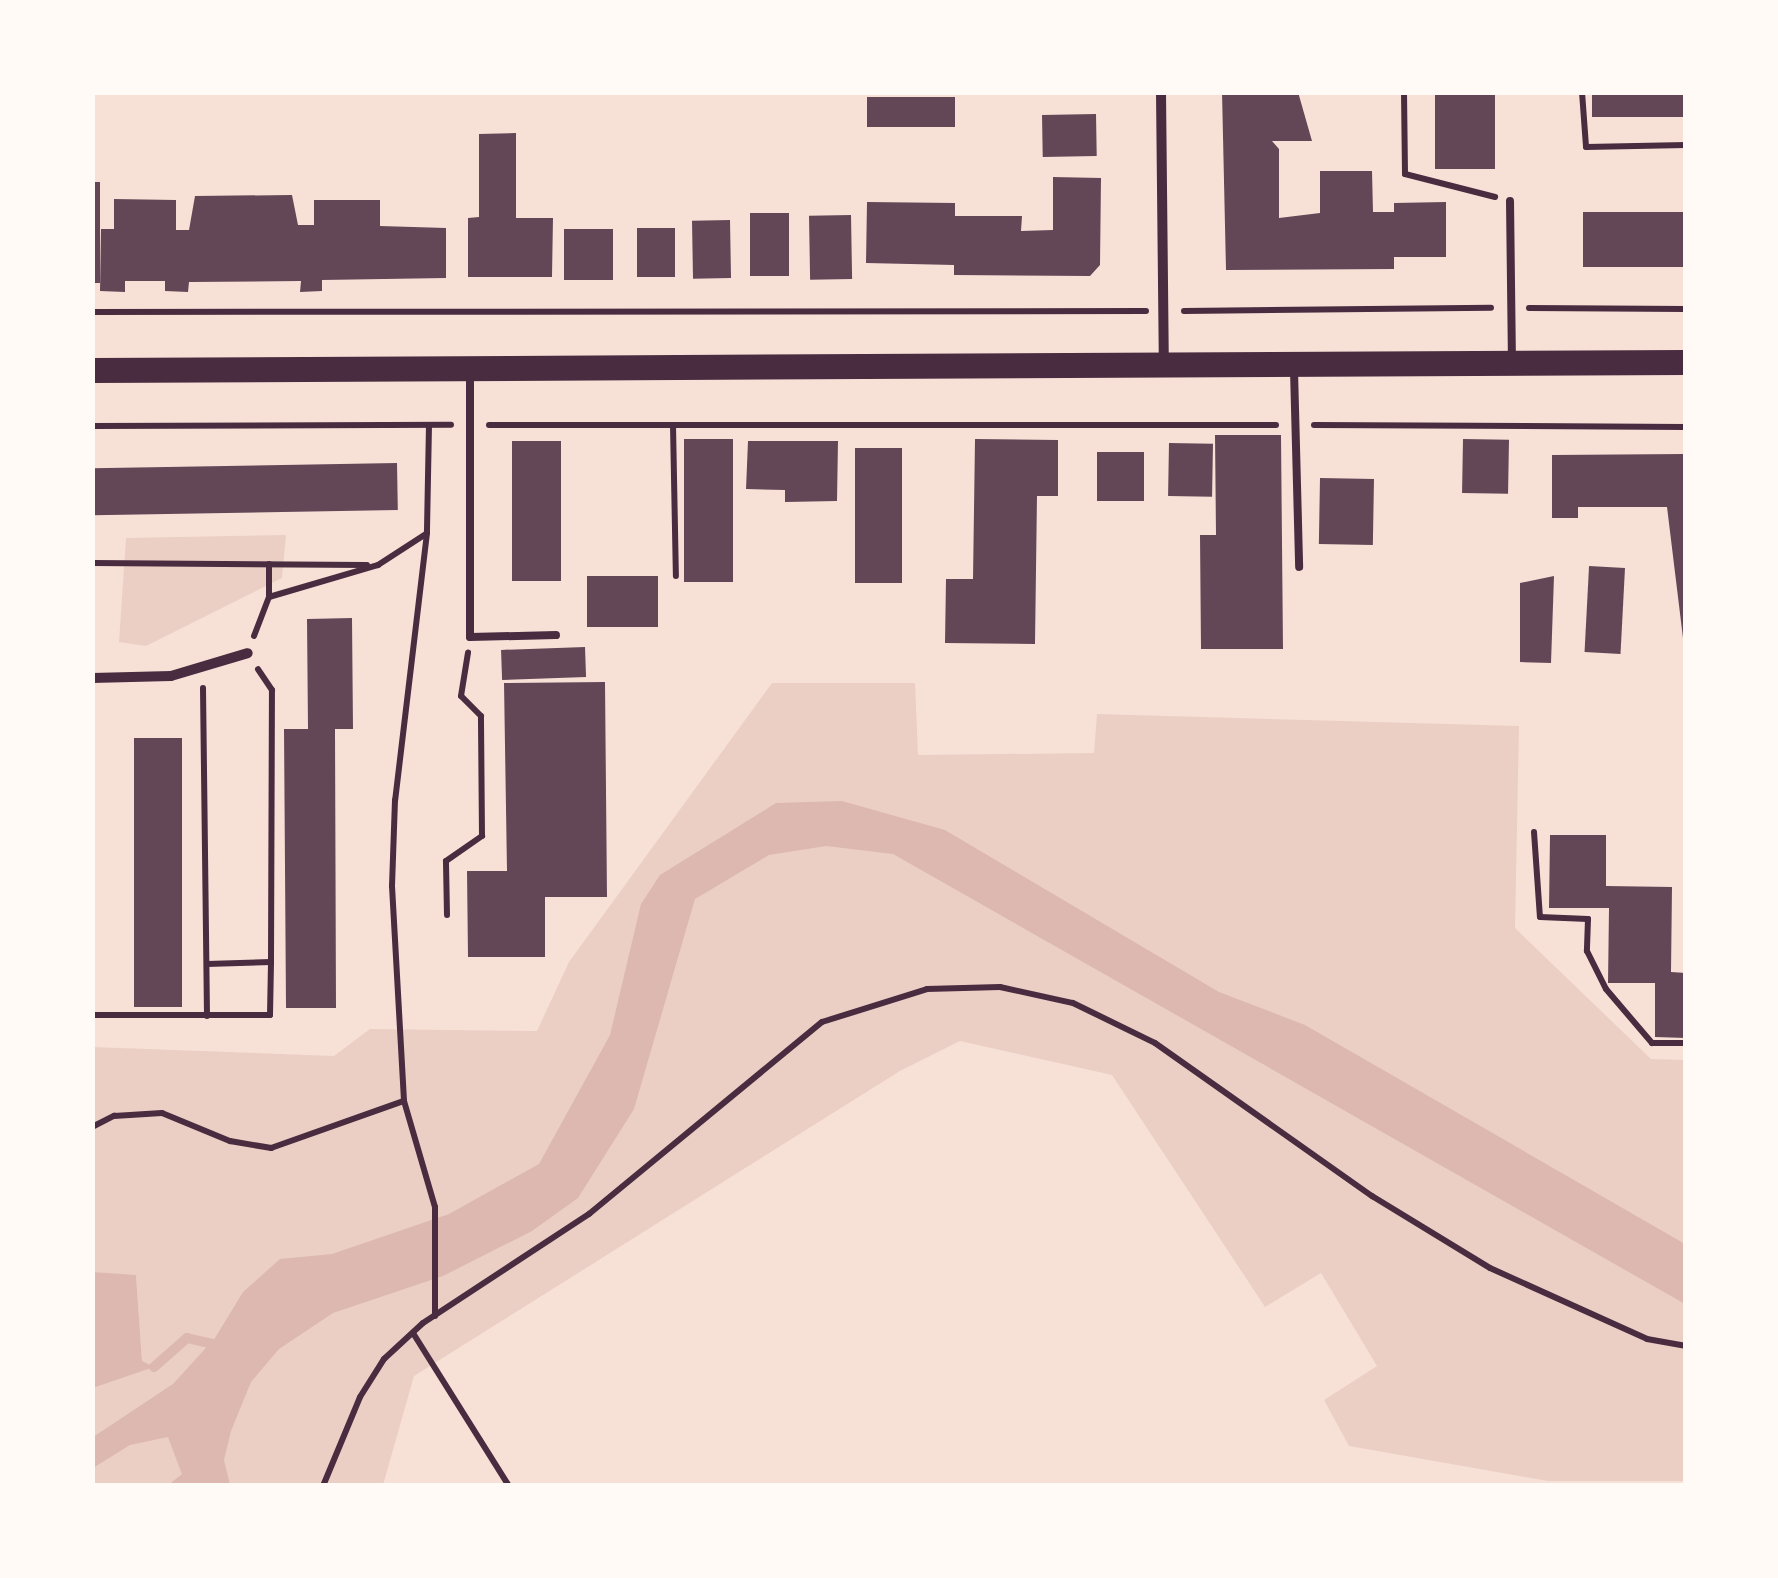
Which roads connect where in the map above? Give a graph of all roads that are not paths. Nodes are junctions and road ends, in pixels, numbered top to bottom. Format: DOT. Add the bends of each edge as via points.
graph roads {
  1 [pos="1162,92"];
  2 [pos="1510,200"];
  3 [pos="1686,362"];
  4 [pos="1512,364"];
  5 [pos="1164,366"];
  6 [pos="1294,366"];
  7 [pos="470,369"];
  8 [pos="92,370"];
  9 [pos="1299,566"];
  10 [pos="556,636"];
  11 [pos="248,653"];
  12 [pos="92,678"];
  1 -- 5 [label="street"];
  2 -- 4 [label="lane"];
  3 -- 4 [label="main road"];
  4 -- 6 [label="main road"];
  5 -- 6 [label="main road"];
  5 -- 7 [label="main road"];
  6 -- 9 [label="lane"];
  7 -- 8 [label="main road"];
  7 -- 10 [label="lane" via="470,637"];
  11 -- 12 [label="street" via="171,676"];
}
